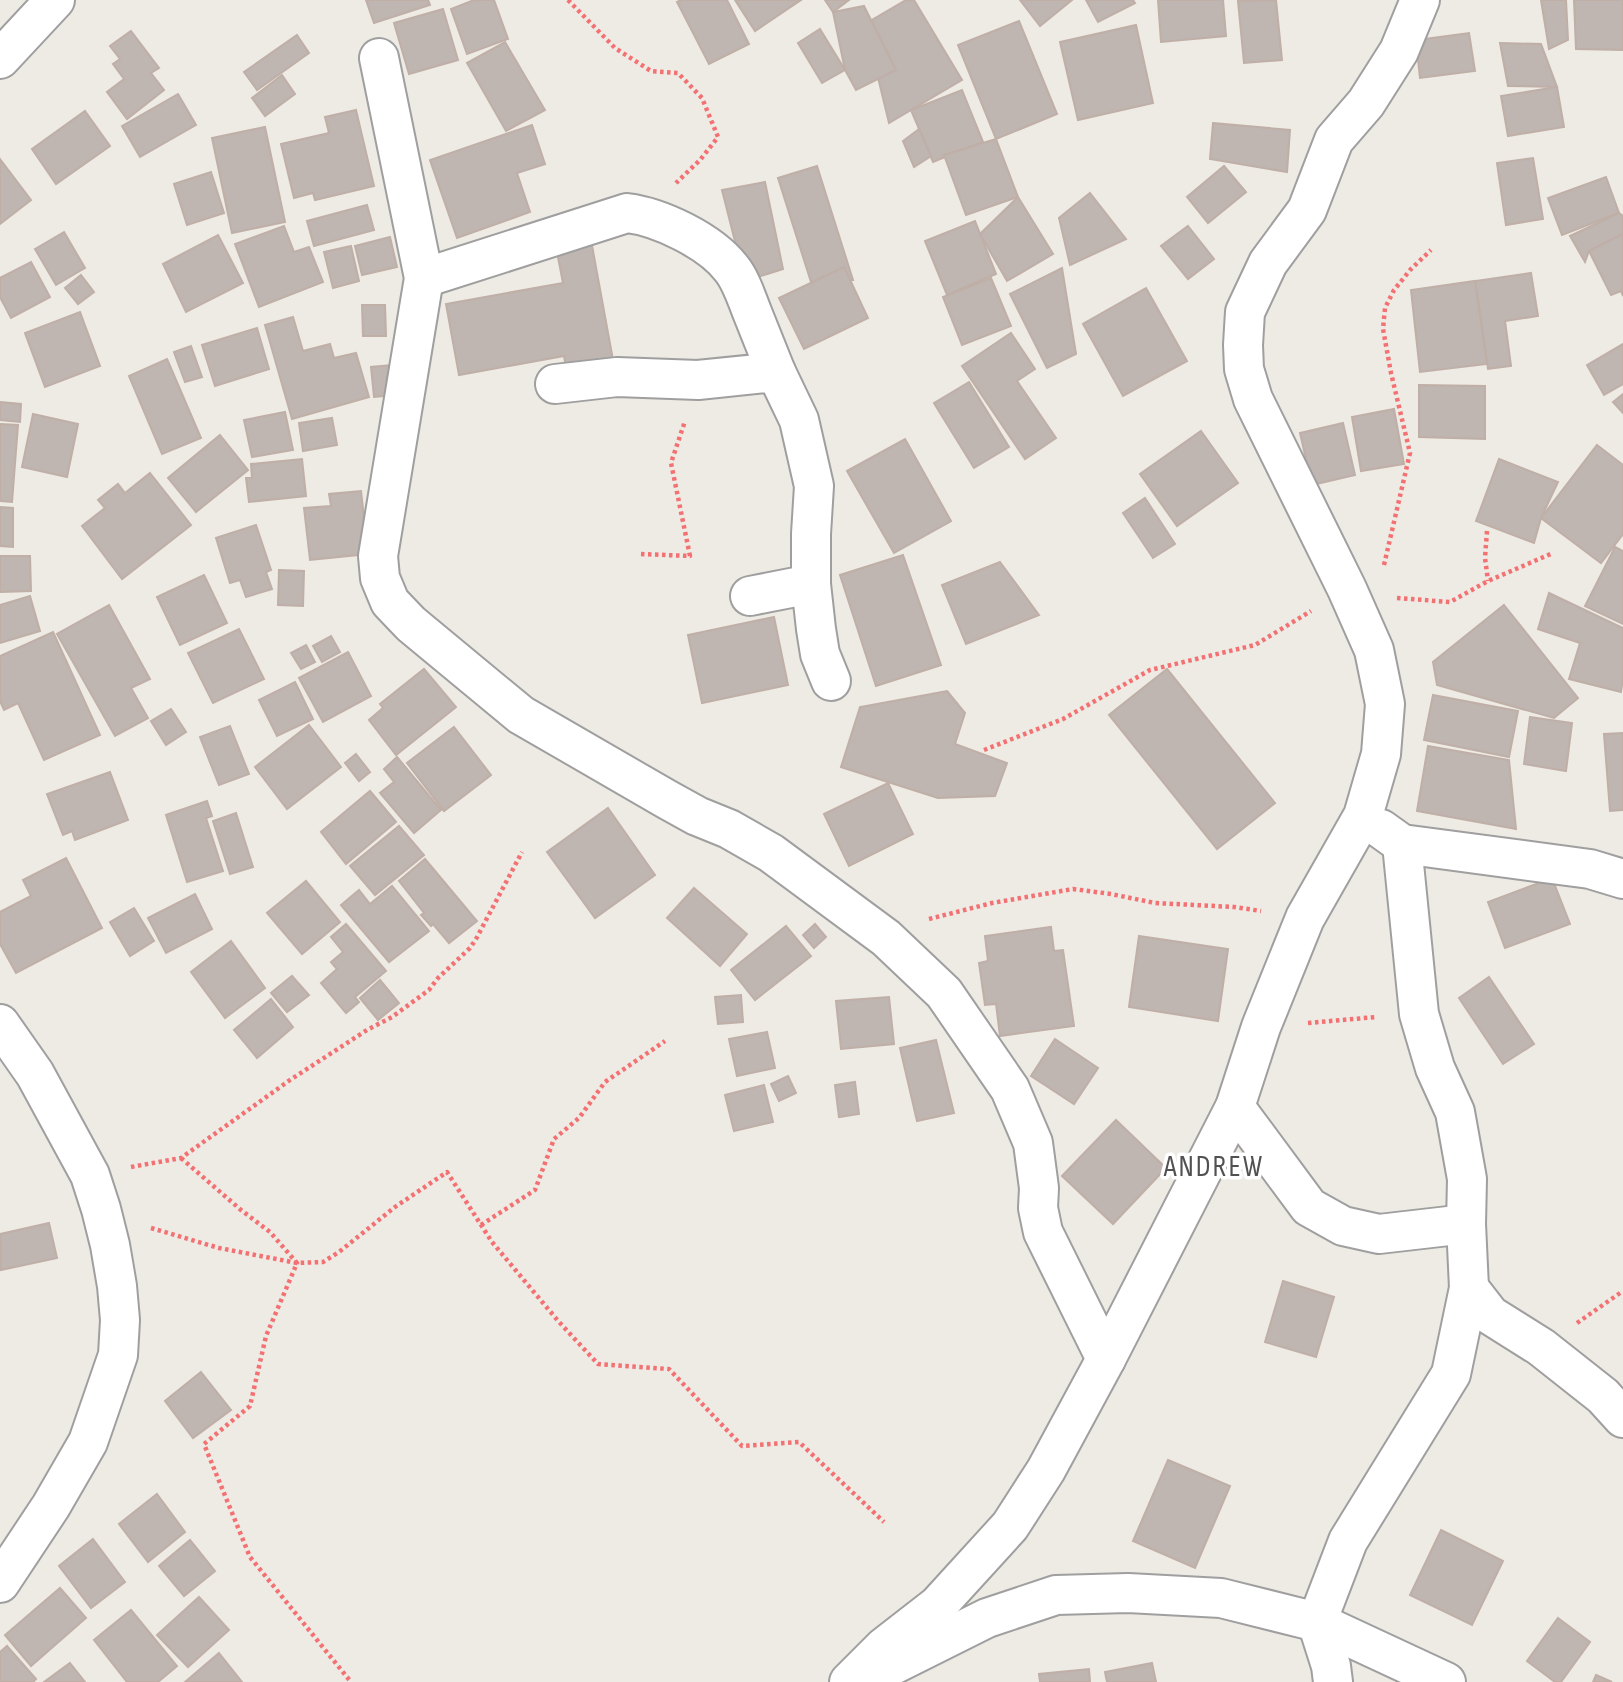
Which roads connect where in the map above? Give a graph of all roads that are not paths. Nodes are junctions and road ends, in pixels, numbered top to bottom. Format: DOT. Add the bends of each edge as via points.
graph roads {
  1 [pos="55,0"];
  2 [pos="1420,0"];
  3 [pos="379,58"];
  4 [pos="0,59"];
  5 [pos="424,278"];
  6 [pos="776,372"];
  7 [pos="555,384"];
  8 [pos="811,584"];
  9 [pos="750,596"];
  10 [pos="831,681"];
  11 [pos="1363,816"];
  12 [pos="1402,844"];
  13 [pos="1623,849"];
  14 [pos="1606,874"];
  15 [pos="0,1024"];
  16 [pos="1235,1107"];
  17 [pos="1466,1224"];
  18 [pos="1469,1288"];
  19 [pos="1106,1359"];
  20 [pos="1623,1418"];
  21 [pos="0,1583"];
  22 [pos="1317,1622"];
  23 [pos="849,1682"];
  24 [pos="859,1682"];
  25 [pos="1332,1682"];
  26 [pos="1446,1682"];
  1 -- 4 [label="street"];
  2 -- 11 [label="street" via="1399,51 1366,103 1334,140 1307,210 1268,263 1245,312 1244,369 1254,399 1363,593 1385,704 1381,754"];
  3 -- 5 [label="street"];
  5 -- 6 [label="street" via="627,213 642,215 686,233 731,267"];
  5 -- 19 [label="street" via="378,556 380,578 390,602 522,715 668,800 771,853 886,938 944,993 1010,1089 1033,1143 1043,1232"];
  6 -- 7 [label="street" via="698,380 617,377"];
  6 -- 8 [label="street" via="799,420 814,485"];
  8 -- 9 [label="street"];
  8 -- 10 [label="street" via="820,654"];
  11 -- 12 [label="street"];
  11 -- 16 [label="street" via="1305,918"];
  12 -- 14 [label="street"];
  12 -- 17 [label="street" via="1419,1014 1435,1068 1455,1112 1467,1179"];
  13 -- 14 [label="street"];
  15 -- 21 [label="street" via="35,1074 90,1175 110,1245 120,1320 118,1355 88,1442"];
  16 -- 17 [label="street" via="1309,1207 1343,1226 1379,1234"];
  16 -- 19 [label="street"];
  17 -- 18 [label="street"];
  18 -- 20 [label="street" via="1490,1315 1541,1347 1603,1396"];
  18 -- 22 [label="street" via="1451,1374 1348,1541"];
  19 -- 23 [label="street" via="1010,1526 938,1605 884,1647"];
  22 -- 24 [label="street" via="1221,1598 1056,1595 987,1618"];
  22 -- 25 [label="street"];
  22 -- 26 [label="street"];
}
